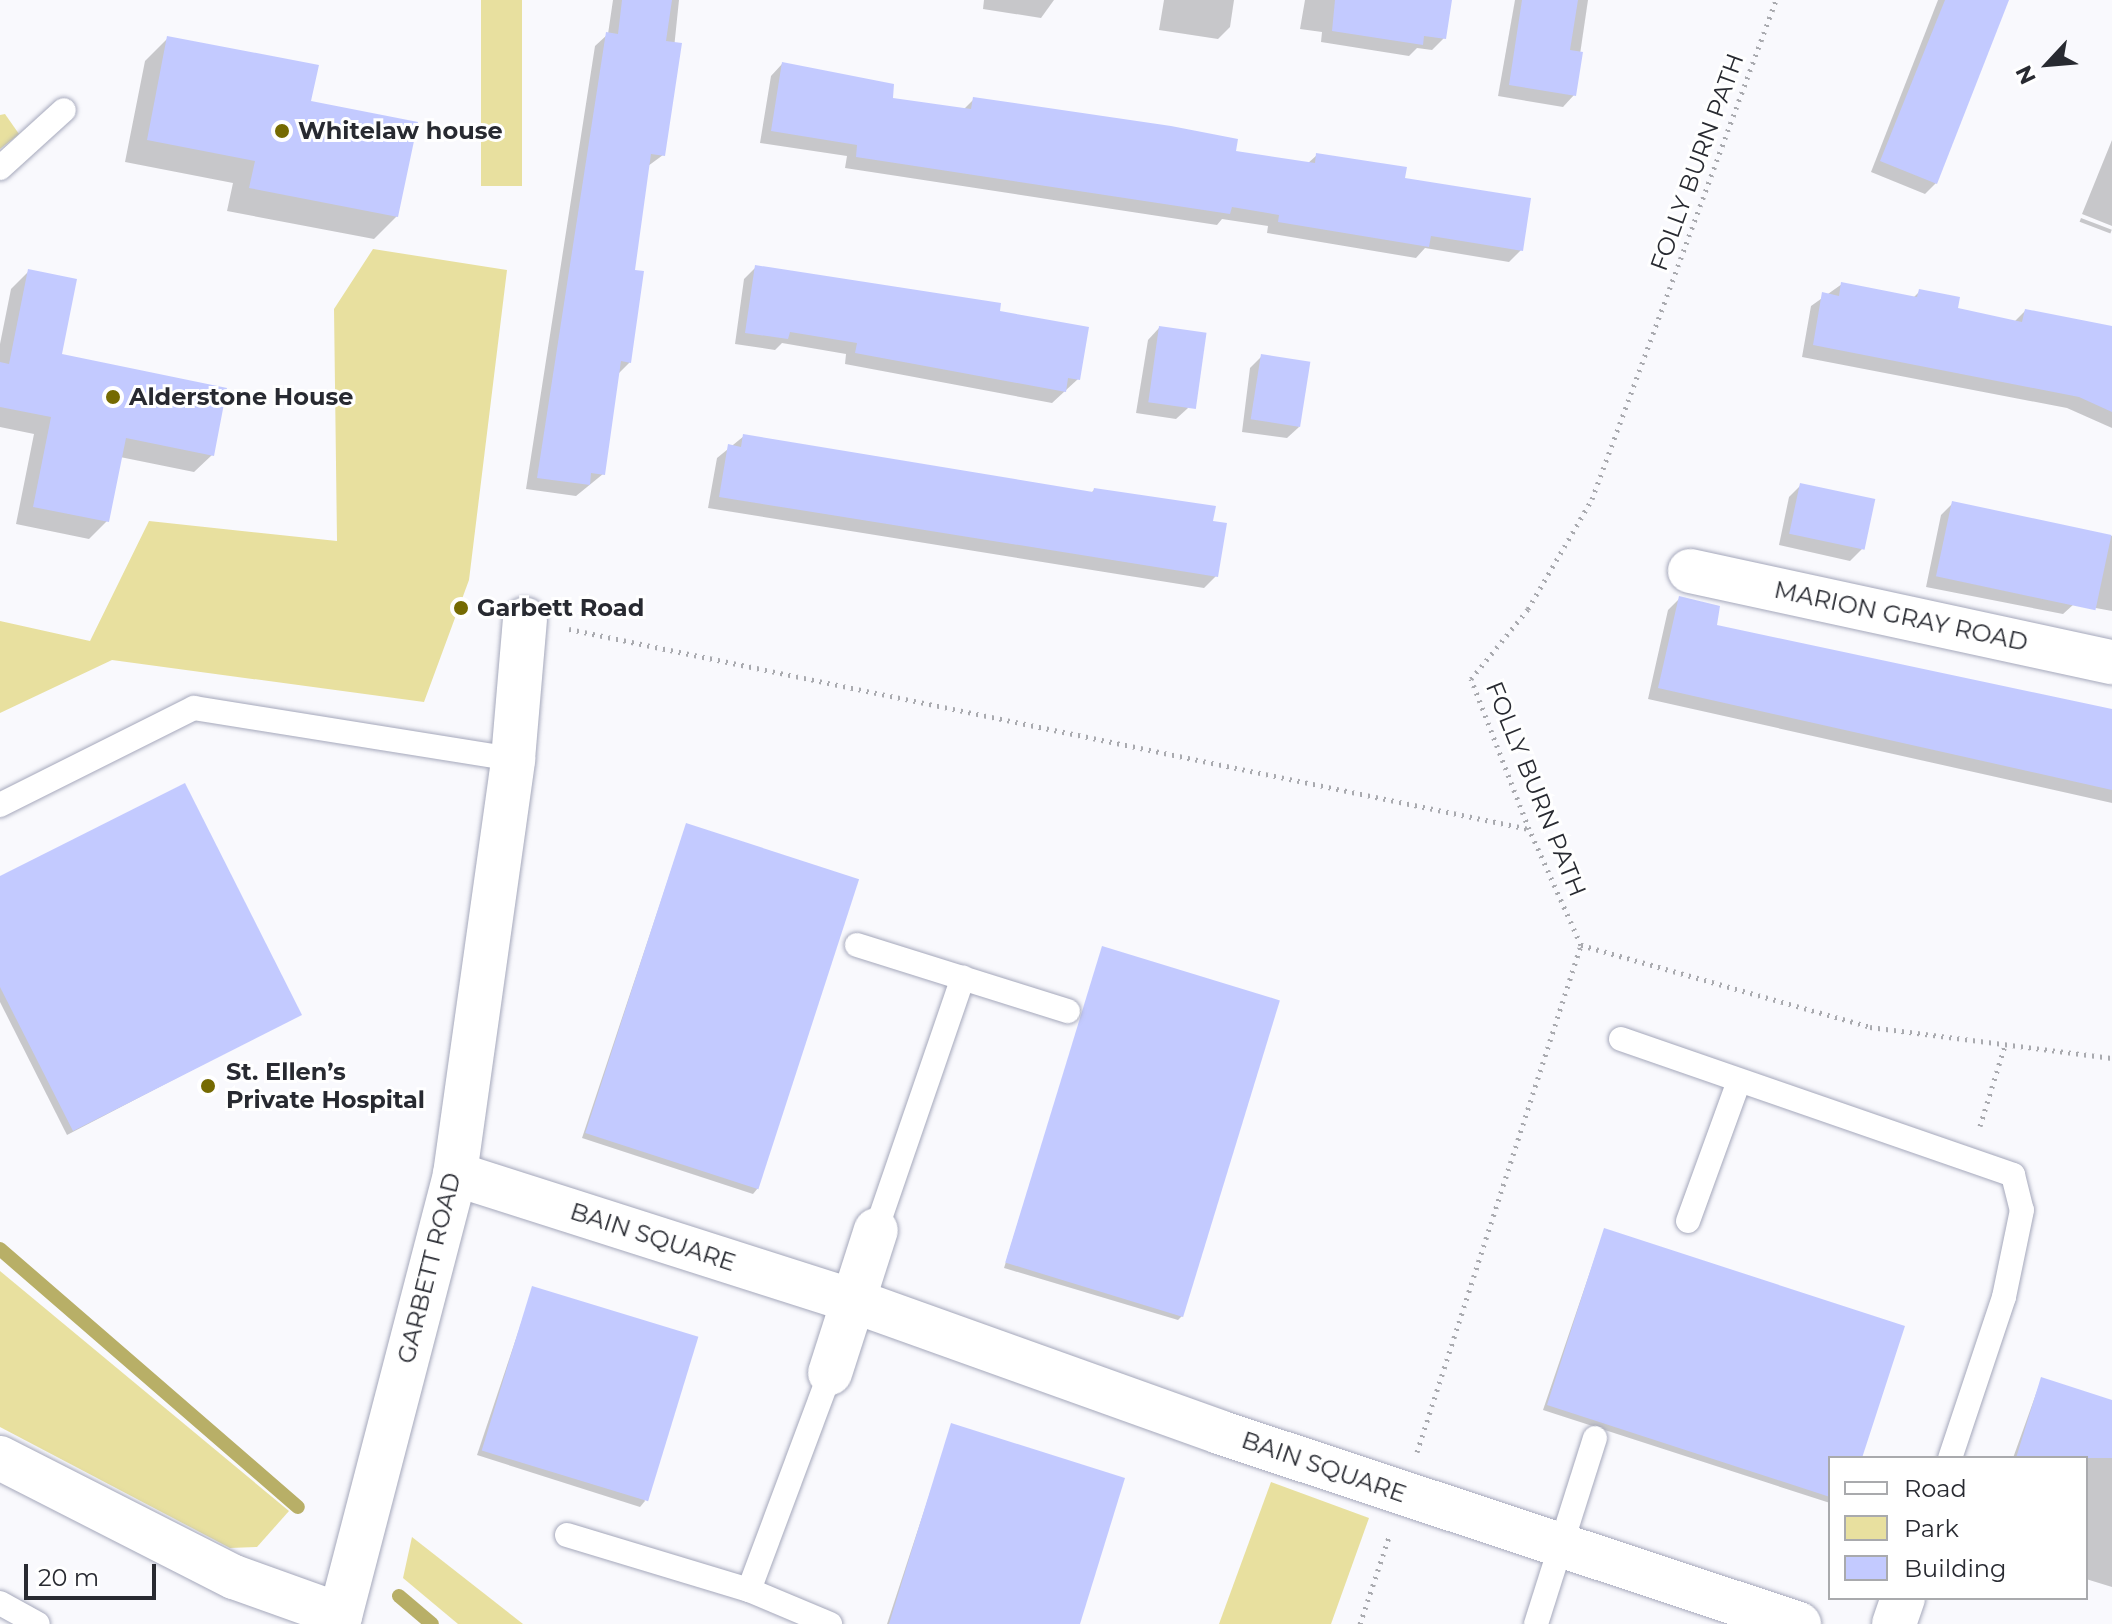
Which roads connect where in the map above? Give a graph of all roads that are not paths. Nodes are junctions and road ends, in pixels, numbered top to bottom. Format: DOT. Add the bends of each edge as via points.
graph roads {
  1 [pos="64,110"];
  2 [pos="0,168"];
  3 [pos="1690,571"];
  4 [pos="525,620"];
  5 [pos="2112,662"];
  6 [pos="513,759"];
  7 [pos="0,805"];
  8 [pos="857,945"];
  9 [pos="963,978"];
  10 [pos="1068,1011"];
  11 [pos="1621,1039"];
  12 [pos="1739,1081"];
  13 [pos="455,1174"];
  14 [pos="1688,1221"];
  15 [pos="876,1230"];
  16 [pos="851,1300"];
  17 [pos="830,1373"];
  18 [pos="1595,1438"];
  19 [pos="1951,1456"];
  20 [pos="3,1465"];
  21 [pos="567,1535"];
  22 [pos="1561,1546"];
  23 [pos="749,1590"];
  24 [pos="1902,1600"];
  25 [pos="0,1603"];
  26 [pos="339,1619"];
  27 [pos="38,1624"];
  28 [pos="830,1624"];
  29 [pos="1536,1624"];
  30 [pos="1799,1624"];
  31 [pos="1894,1624"];
  1 -- 2 [label="lane"];
  3 -- 5 [label="street, MARION GRAY ROAD"];
  4 -- 6 [label="street, GARBETT ROAD"];
  6 -- 7 [label="lane" via="194,708"];
  6 -- 13 [label="street, GARBETT ROAD"];
  8 -- 9 [label="lane"];
  9 -- 10 [label="lane"];
  9 -- 15 [label="lane"];
  11 -- 12 [label="lane"];
  12 -- 14 [label="lane"];
  12 -- 19 [label="lane" via="2013,1175 2022,1210 2004,1297"];
  13 -- 16 [label="street, BAIN SQUARE"];
  13 -- 26 [label="street, GARBETT ROAD"];
  15 -- 16 [label="street"];
  16 -- 17 [label="street"];
  16 -- 22 [label="street, BAIN SQUARE"];
  17 -- 23 [label="lane"];
  18 -- 22 [label="lane"];
  20 -- 26 [label="street" via="234,1577"];
  21 -- 23 [label="lane"];
  22 -- 29 [label="lane"];
  22 -- 30 [label="street, BAIN SQUARE"];
  23 -- 28 [label="lane"];
  24 -- 31 [label="street"];
  25 -- 27 [label="lane"];
}
